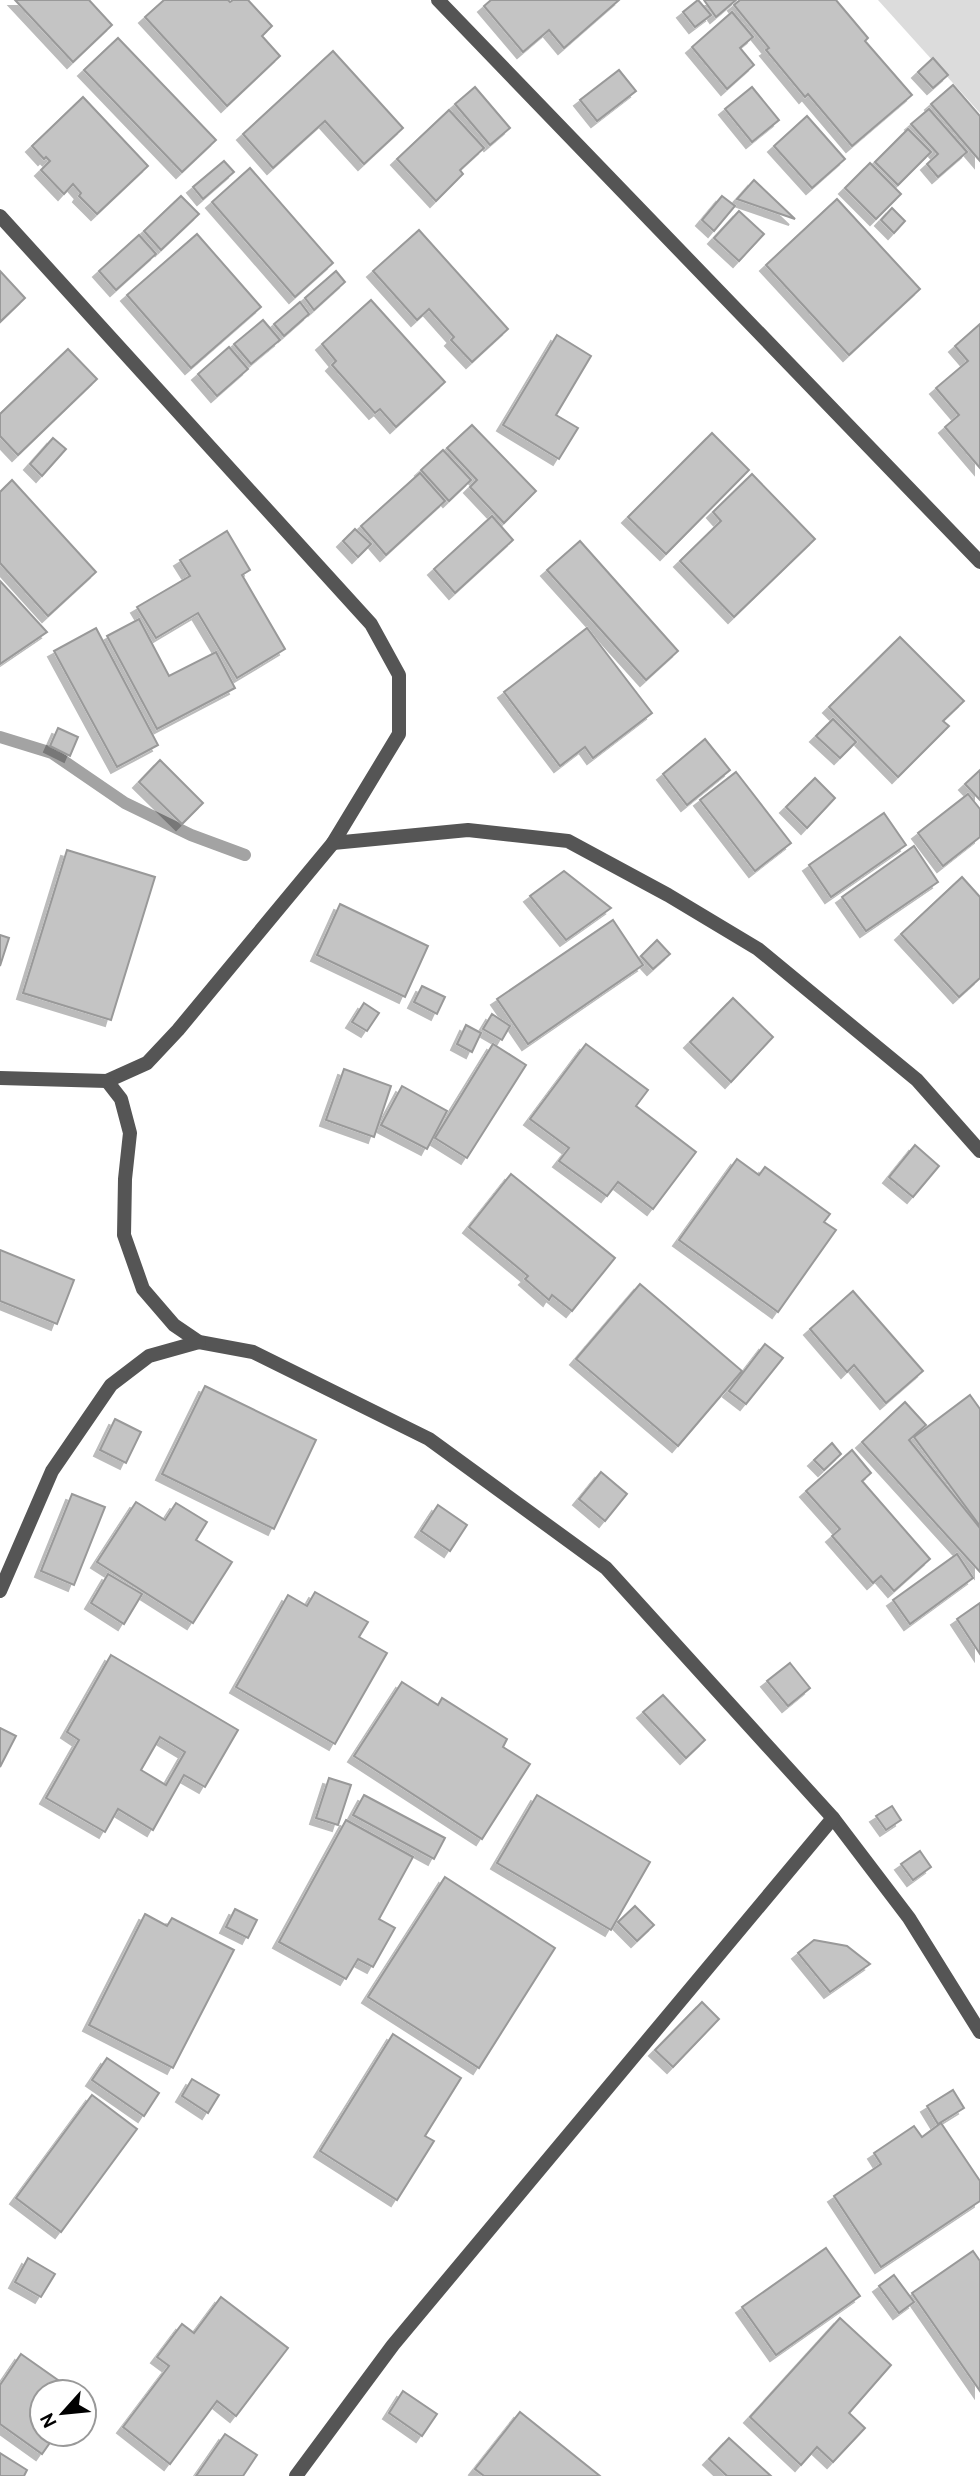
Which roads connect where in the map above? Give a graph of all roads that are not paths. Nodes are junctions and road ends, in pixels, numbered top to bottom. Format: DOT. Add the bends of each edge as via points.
graph roads {
  1 [pos="438,0"];
  2 [pos="0,216"];
  3 [pos="980,562"];
  4 [pos="333,843"];
  5 [pos="0,1078"];
  6 [pos="107,1081"];
  7 [pos="980,1151"];
  8 [pos="200,1342"];
  9 [pos="0,1591"];
  10 [pos="833,1818"];
  11 [pos="980,2032"];
  12 [pos="296,2476"];
  1 -- 3 [label="street"];
  2 -- 4 [label="street" via="371,624 399,675 399,734"];
  4 -- 6 [label="street" via="178,1030 146,1063"];
  4 -- 7 [label="street" via="468,830 568,841 758,949 917,1080"];
  5 -- 6 [label="street"];
  6 -- 8 [label="street" via="121,1099 130,1133 124,1235 144,1289 174,1325"];
  8 -- 9 [label="street" via="149,1356 111,1385 52,1471"];
  8 -- 10 [label="street" via="253,1352 429,1439 606,1568"];
  10 -- 11 [label="street" via="909,1917"];
  10 -- 12 [label="street" via="393,2345"];
}
